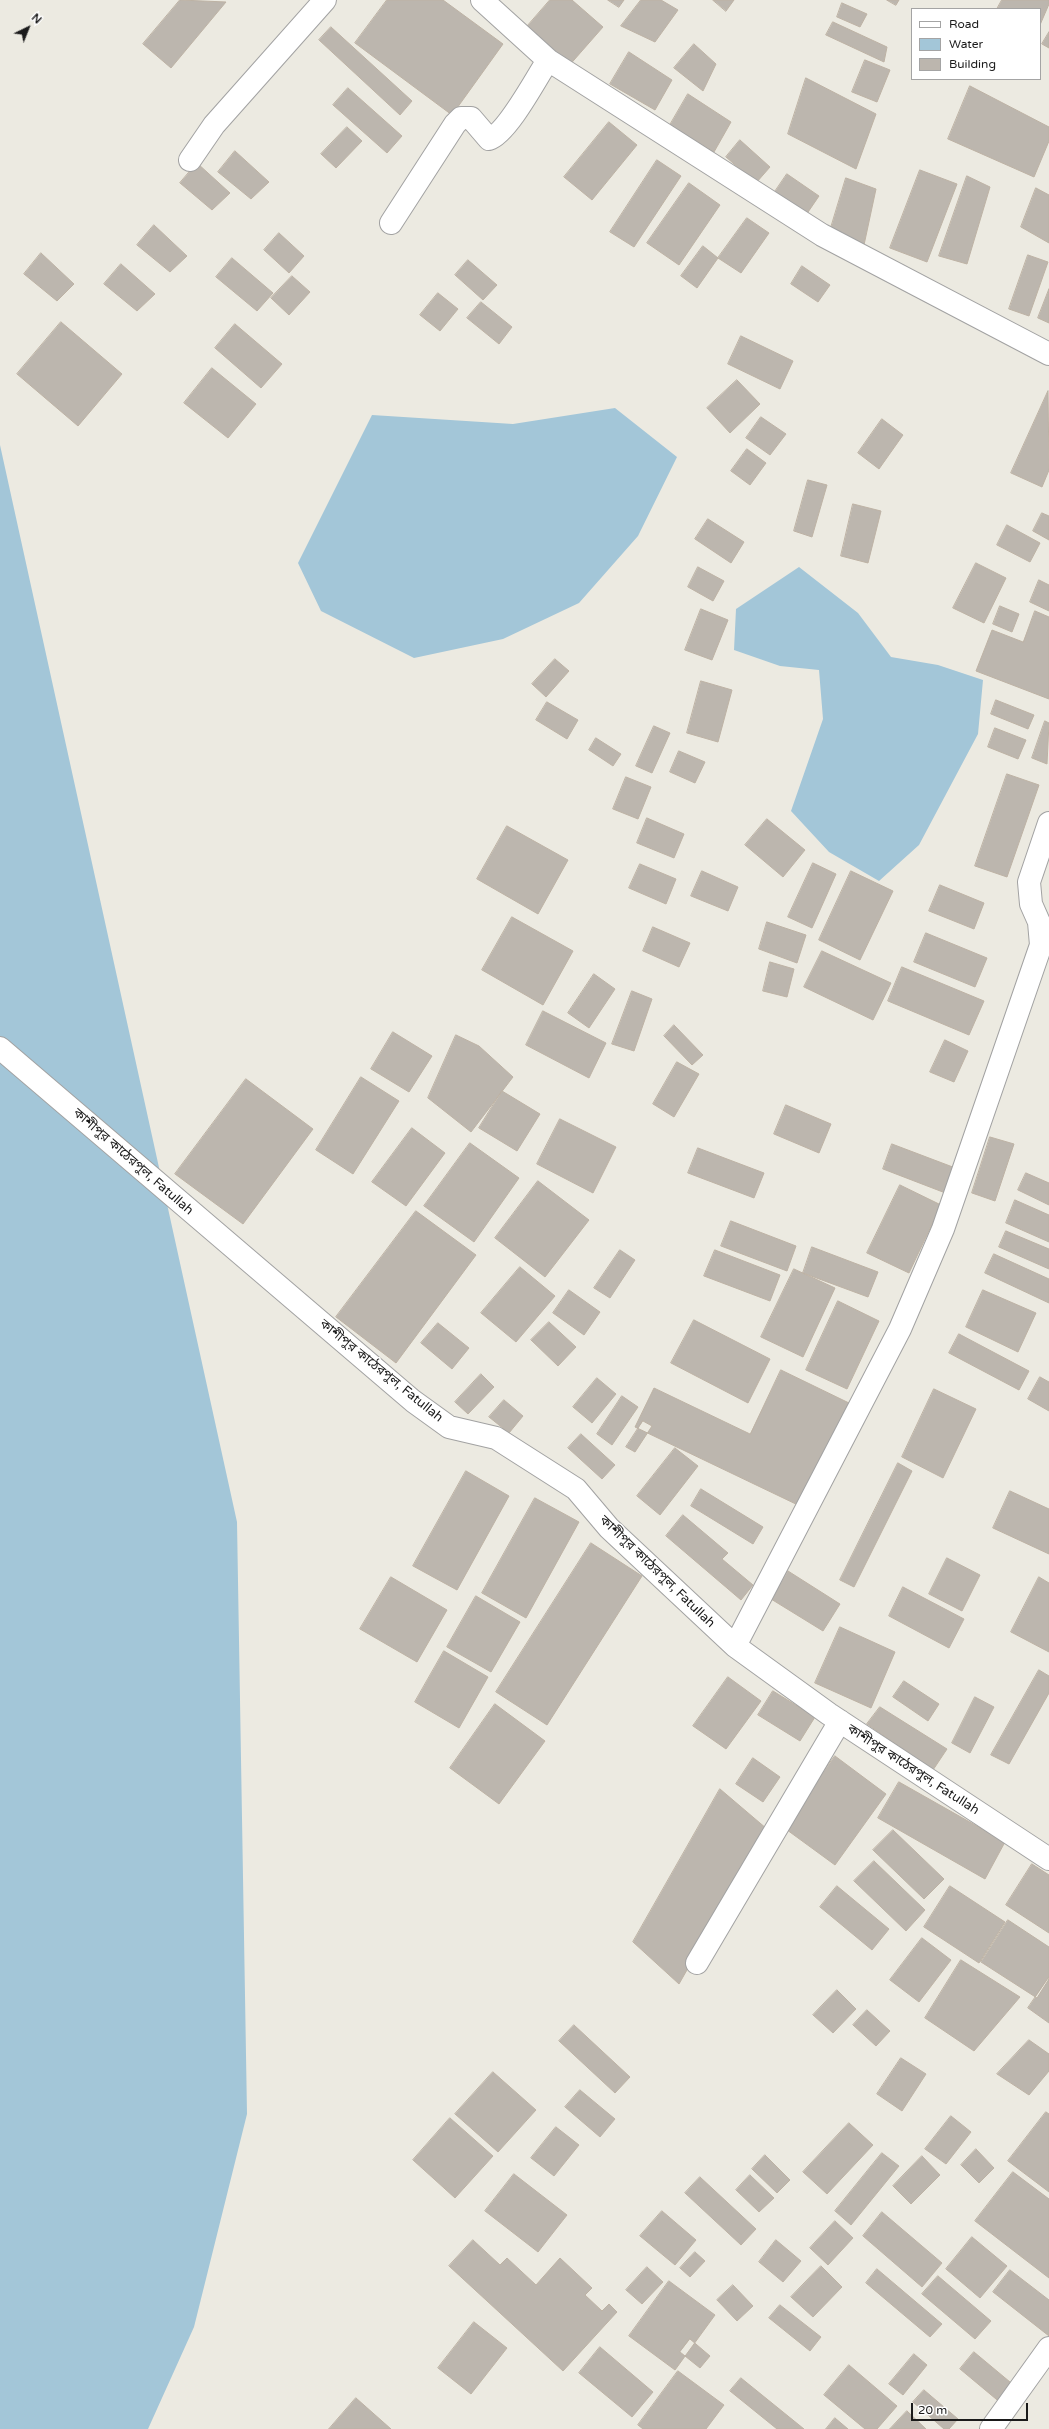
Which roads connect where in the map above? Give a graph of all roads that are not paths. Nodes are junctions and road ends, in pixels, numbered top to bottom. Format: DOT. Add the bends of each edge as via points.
graph roads {
  1 [pos="325,0"];
  2 [pos="482,0"];
  3 [pos="548,60"];
  4 [pos="190,160"];
  5 [pos="391,223"];
  6 [pos="1049,354"];
  7 [pos="1049,823"];
  8 [pos="0,1048"];
  9 [pos="735,1646"];
  10 [pos="840,1721"];
  11 [pos="1049,1859"];
  12 [pos="697,1963"];
  13 [pos="1049,2348"];
  14 [pos="991,2429"];
  1 -- 4 [label="street" via="214,125"];
  2 -- 3 [label="street"];
  3 -- 5 [label="street" via="506,125 494,137 489,139 471,118 461,118 455,124"];
  3 -- 6 [label="street" via="822,235"];
  7 -- 9 [label="street" via="1029,882 1031,904 1040,922 1041,945 943,1229 900,1329"];
  8 -- 9 [label="street, কাশীপুর কাঠেরপুল, Fatullah" via="413,1401 449,1427 496,1438 576,1489 609,1528"];
  9 -- 10 [label="street, কাশীপুর কাঠেরপুল, Fatullah"];
  10 -- 11 [label="street, কাশীপুর কাঠেরপুল, Fatullah"];
  10 -- 12 [label="street"];
  13 -- 14 [label="street"];
}
